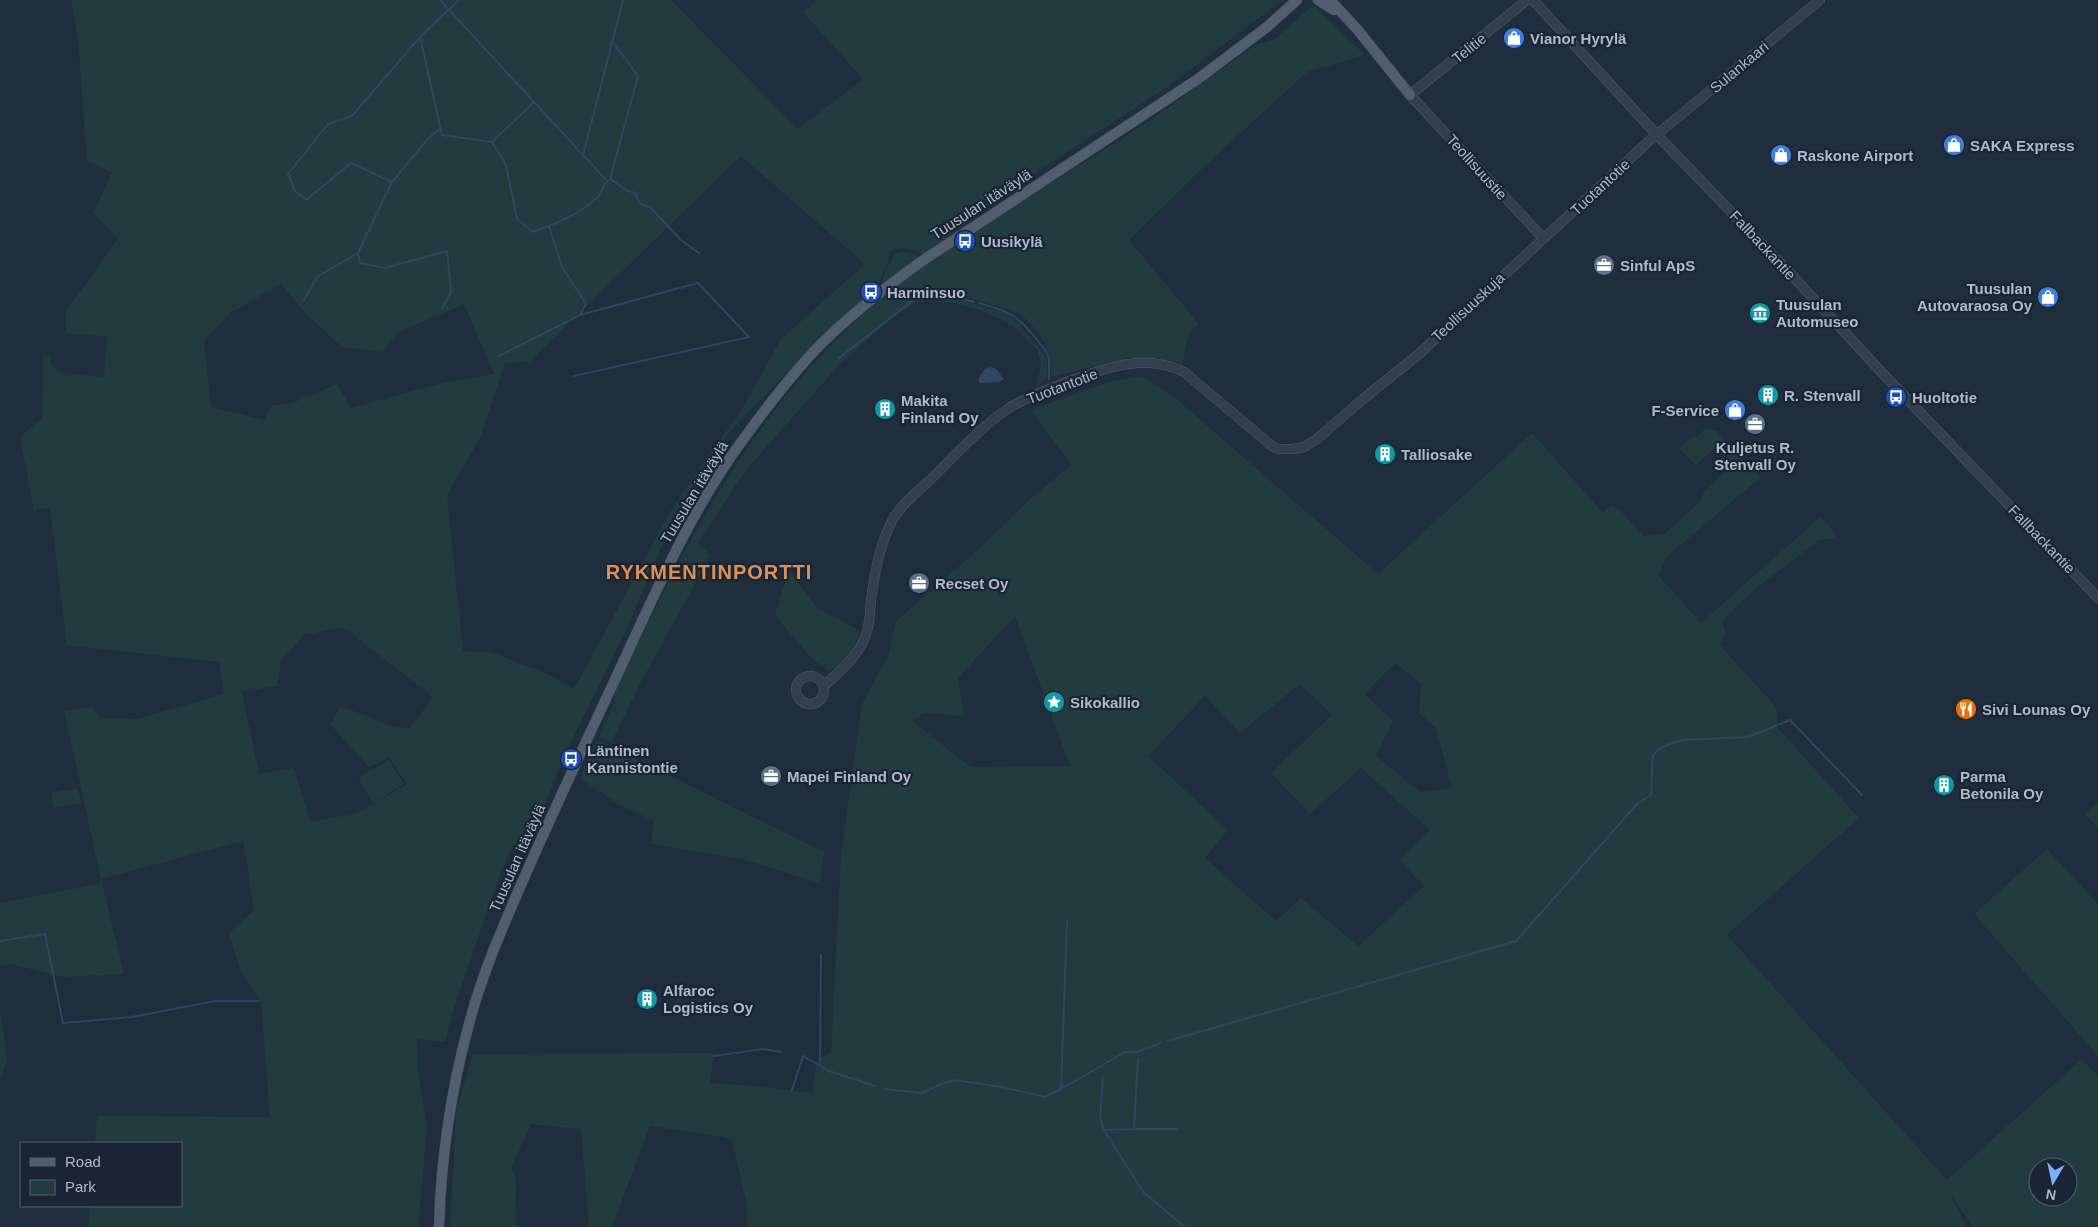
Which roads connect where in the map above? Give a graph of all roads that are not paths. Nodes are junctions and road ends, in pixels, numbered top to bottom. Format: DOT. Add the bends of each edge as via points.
graph roads {
  1 [pos="1297,0"];
  2 [pos="1318,0"];
  3 [pos="1330,0"];
  4 [pos="1334,0"];
  5 [pos="1527,0"];
  6 [pos="1533,0"];
  7 [pos="1820,0"];
  8 [pos="1365,40"];
  9 [pos="1410,95"];
  10 [pos="1657,135"];
  11 [pos="1543,238"];
  12 [pos="1392,374"];
  13 [pos="2098,598"];
  14 [pos="821,682"];
  15 [pos="439,1227"];
  1 -- 15 [label="main road, Tuusulan itäväylä" via="1267,27 1198,78 895,280 818,347 740,444 678,546 578,757 494,948 461,1057 446,1136"];
  2 -- 8 [label="main road" via="1329,6"];
  3 -- 8 [label="main road"];
  4 -- 8 [label="main road"];
  5 -- 9 [label="street, Telitie"];
  6 -- 10 [label="street, Fallbackantie"];
  7 -- 10 [label="street, Sulankaari"];
  8 -- 9 [label="main road"];
  9 -- 11 [label="street, Teollisuustie"];
  10 -- 11 [label="street, Tuotantotie"];
  10 -- 13 [label="street, Fallbackantie"];
  11 -- 12 [label="street, Teollisuuskuja" via="1419,354"];
  12 -- 14 [label="street, Tuotantotie" via="1317,439 1293,449 1279,449 1264,441 1184,372 1153,363 1113,366 1016,404 979,432 894,518 876,561 866,634 857,651 835,675"];
}
